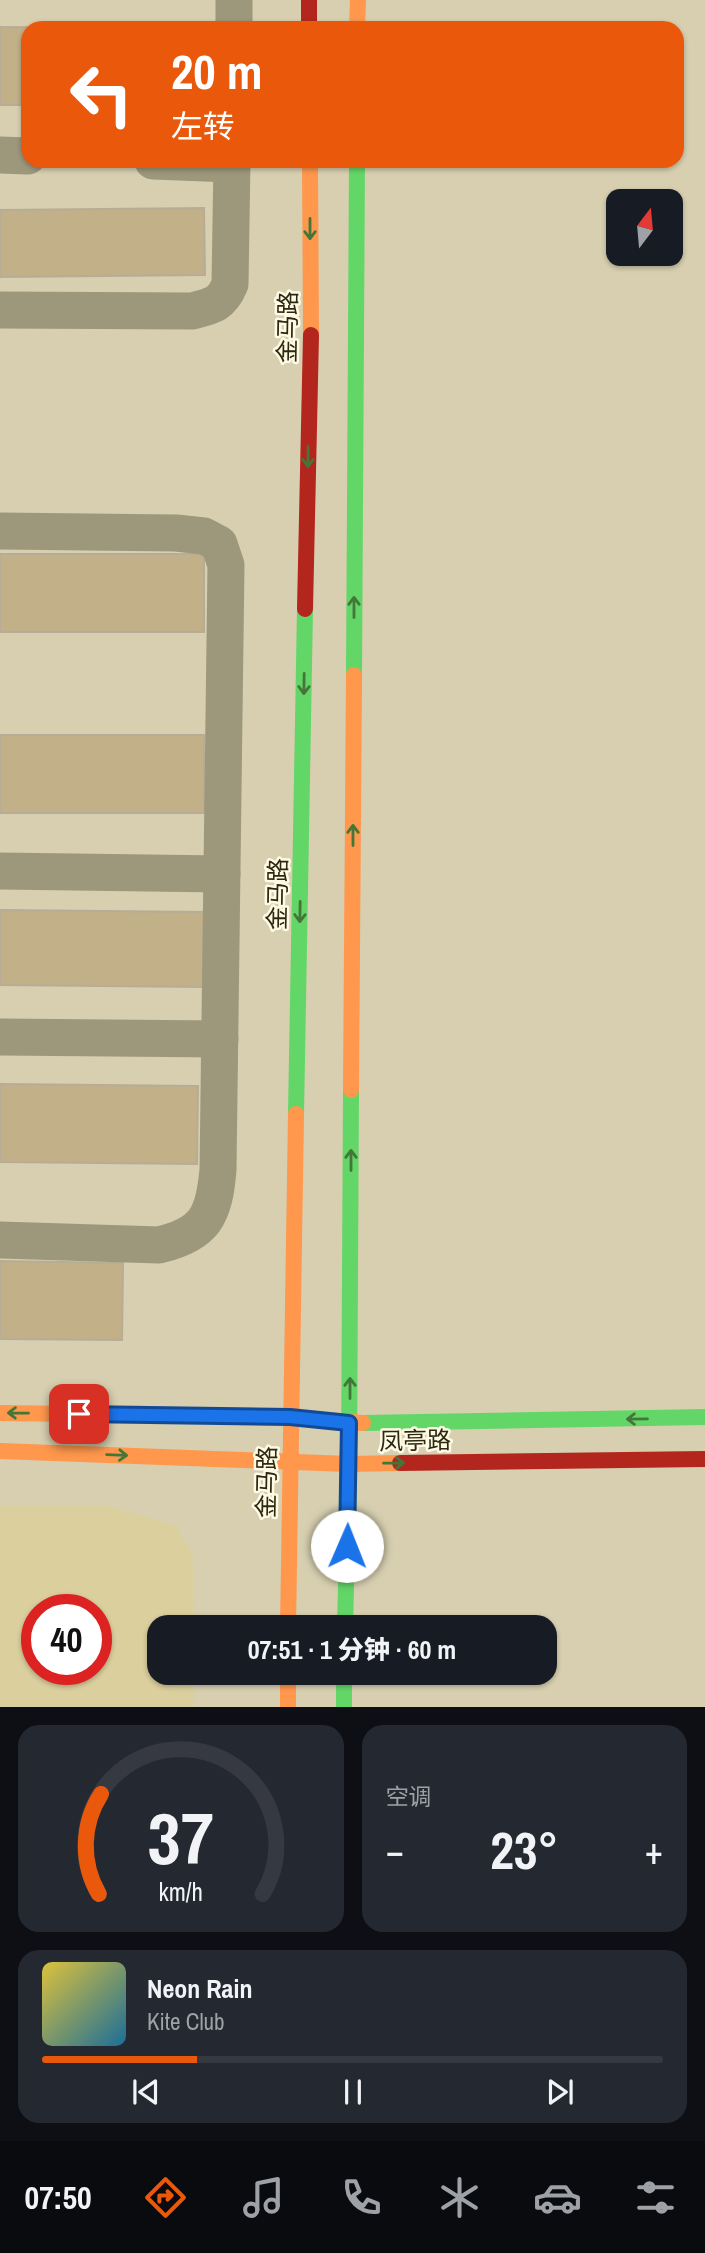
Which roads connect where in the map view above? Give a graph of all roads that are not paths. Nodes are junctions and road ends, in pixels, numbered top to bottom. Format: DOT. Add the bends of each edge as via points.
graph roads {
  1 [pos="234,0"];
  2 [pos="309,0"];
  3 [pos="358,0"];
  4 [pos="233,21"];
  5 [pos="309,21"];
  6 [pos="357,21"];
  7 [pos="0,155"];
  8 [pos="21,156"];
  9 [pos="232,168"];
  10 [pos="310,168"];
  11 [pos="357,168"];
  12 [pos="0,310"];
  13 [pos="0,531"];
  14 [pos="0,870"];
  15 [pos="222,874"];
  16 [pos="0,1037"];
  17 [pos="220,1039"];
  18 [pos="0,1240"];
  19 [pos="0,1413"];
  20 [pos="290,1417"];
  21 [pos="705,1417"];
  22 [pos="349,1423"];
  23 [pos="0,1451"];
  24 [pos="705,1459"];
  25 [pos="289,1462"];
  26 [pos="349,1464"];
  27 [pos="288,1615"];
  28 [pos="345,1615"];
  29 [pos="288,1685"];
  30 [pos="344,1685"];
  31 [pos="288,1707"];
  32 [pos="344,1707"];
  1 -- 4 [label="street"];
  2 -- 5 [label="street"];
  3 -- 6 [label="street"];
  7 -- 8 [label="street"];
  9 -- 12 [label="street" via="230,284 225,297 213,306 192,311"];
  10 -- 20 [label="street, 金马路, one-way"];
  22 -- 11 [label="street, one-way"];
  13 -- 15 [label="street" via="176,533 204,536 219,544 226,565"];
  14 -- 15 [label="street"];
  15 -- 17 [label="street"];
  16 -- 17 [label="street"];
  17 -- 18 [label="street" via="215,1200 200,1228 159,1245"];
  20 -- 19 [label="street, one-way"];
  20 -- 22 [label="street"];
  20 -- 25 [label="street, 金马路"];
  21 -- 22 [label="street, one-way"];
  22 -- 26 [label="street"];
  23 -- 25 [label="street, 凤亭路, one-way"];
  26 -- 24 [label="street, 凤亭路, one-way"];
  25 -- 26 [label="street, 凤亭路"];
  25 -- 27 [label="street, 金马路"];
  26 -- 28 [label="street"];
  29 -- 31 [label="street"];
  30 -- 32 [label="street"];
}
